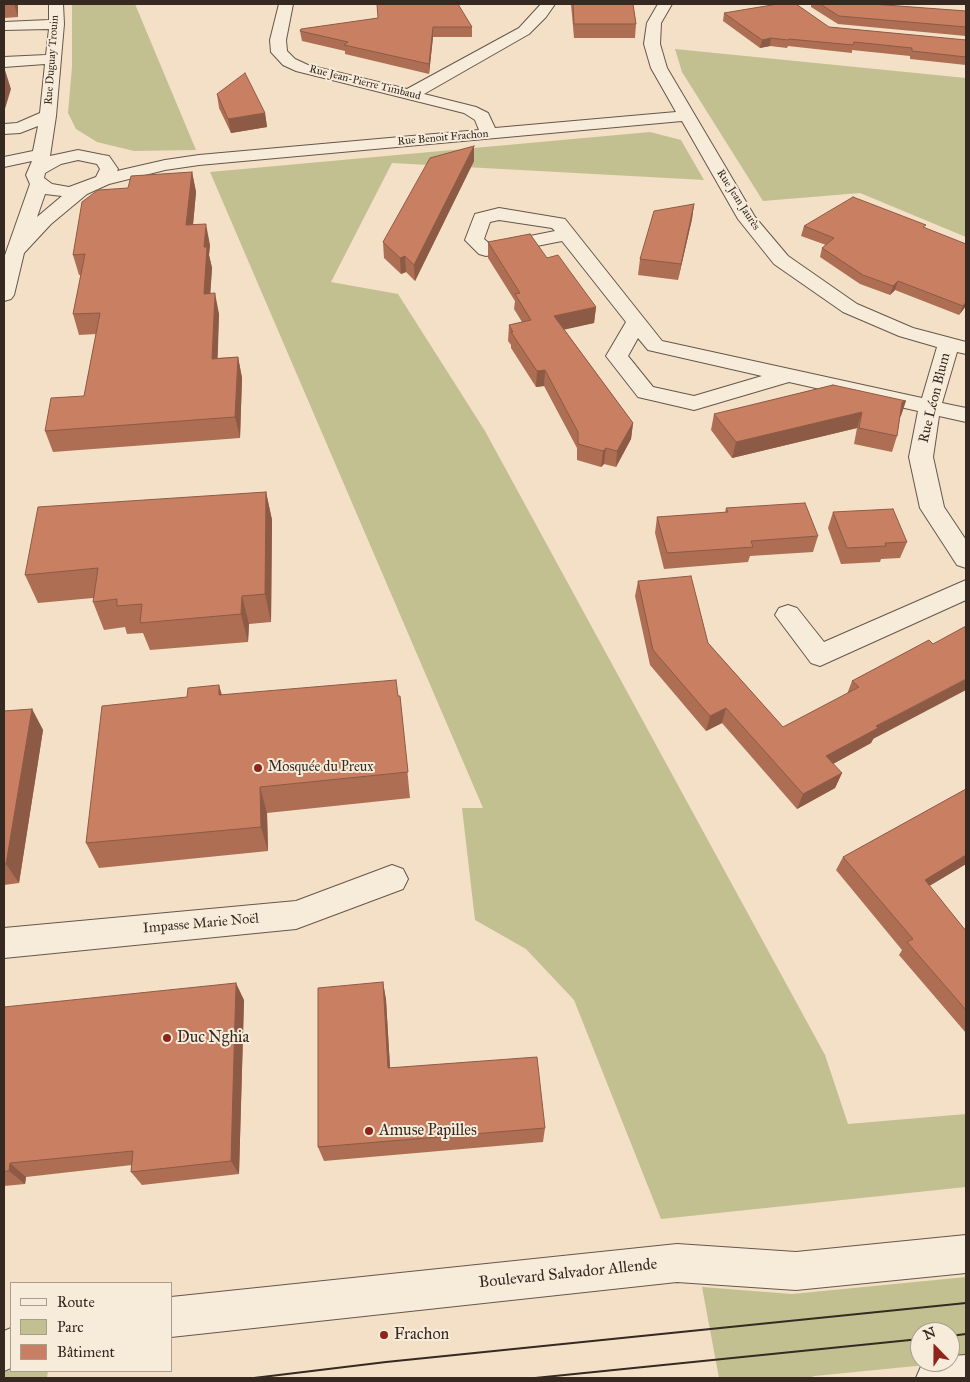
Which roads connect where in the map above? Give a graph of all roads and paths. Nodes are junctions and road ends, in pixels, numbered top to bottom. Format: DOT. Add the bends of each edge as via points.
graph roads {
  1 [pos="56,4"];
  2 [pos="286,4"];
  3 [pos="548,4"];
  4 [pos="666,4"];
  5 [pos="57,24"];
  6 [pos="4,26"];
  7 [pos="54,59"];
  8 [pos="4,62"];
  9 [pos="412,94"];
  10 [pos="48,116"];
  11 [pos="686,116"];
  12 [pos="4,128"];
  13 [pos="490,135"];
  14 [pos="58,136"];
  15 [pos="4,138"];
  16 [pos="96,158"];
  17 [pos="199,160"];
  18 [pos="4,162"];
  19 [pos="40,169"];
  20 [pos="103,180"];
  21 [pos="81,190"];
  22 [pos="567,234"];
  23 [pos="15,252"];
  24 [pos="4,295"];
  25 [pos="636,322"];
  26 [pos="957,346"];
  27 [pos="788,375"];
  28 [pos="930,407"];
  29 [pos="966,415"];
  30 [pos="966,559"];
  31 [pos="966,589"];
  32 [pos="788,615"];
  33 [pos="392,879"];
  34 [pos="4,943"];
  35 [pos="966,1254"];
  36 [pos="172,1318"];
  37 [pos="966,1375"];
  38 [pos="936,1378"];
  1 -- 5 [label="street, Rue Duguay Trouin"];
  2 -- 9 [label="street, Rue Jean-Pierre Timbaud" via="278,40 280,52 289,62 302,68"];
  3 -- 9 [label="street" via="524,31"];
  4 -- 11 [label="street, Rue Jean Jaurès" via="654,23 652,44 659,68"];
  5 -- 6 [label="street"];
  5 -- 7 [label="street, Rue Duguay Trouin"];
  7 -- 8 [label="street"];
  7 -- 10 [label="street, Rue Duguay Trouin"];
  9 -- 13 [label="street, Rue Jean-Pierre Timbaud" via="470,110 482,117"];
  10 -- 12 [label="street" via="20,128"];
  10 -- 14 [label="street, Rue Duguay Trouin"];
  11 -- 13 [label="street, Rue Benoit Frachon"];
  11 -- 26 [label="street, Rue Jean Jaurès" via="747,219 781,260 850,308 906,332"];
  13 -- 17 [label="street, Rue Benoit Frachon"];
  14 -- 15 [label="street"];
  14 -- 16 [label="street"];
  14 -- 19 [label="street, Rue Duguay Trouin"];
  16 -- 17 [label="street, Rue Benoit Frachon"];
  16 -- 19 [label="street, Rue Benoit Frachon" via="66,156"];
  16 -- 20 [label="street" via="109,169"];
  17 -- 20 [label="street, Rue Benoit Frachon"];
  18 -- 19 [label="street"];
  19 -- 21 [label="street" via="57,191"];
  19 -- 23 [label="street"];
  20 -- 21 [label="street, Rue Benoit Frachon"];
  21 -- 23 [label="street" via="44,220"];
  22 -- 25 [label="street"];
  23 -- 24 [label="street"];
  25 -- 27 [label="street" via="656,346"];
  25 -- 27 [label="street" via="617,356 646,392 694,403"];
  26 -- 28 [label="street, Rue Léon Blum"];
  27 -- 28 [label="street"];
  28 -- 29 [label="street"];
  28 -- 30 [label="street, Rue Léon Blum" via="921,457 932,508"];
  31 -- 32 [label="street" via="820,656"];
  33 -- 34 [label="street, Impasse Marie Noël" via="296,915"];
  35 -- 36 [label="street, Boulevard Salvador Allende" via="796,1271 677,1263"];
  37 -- 38 [label="street"];
}
